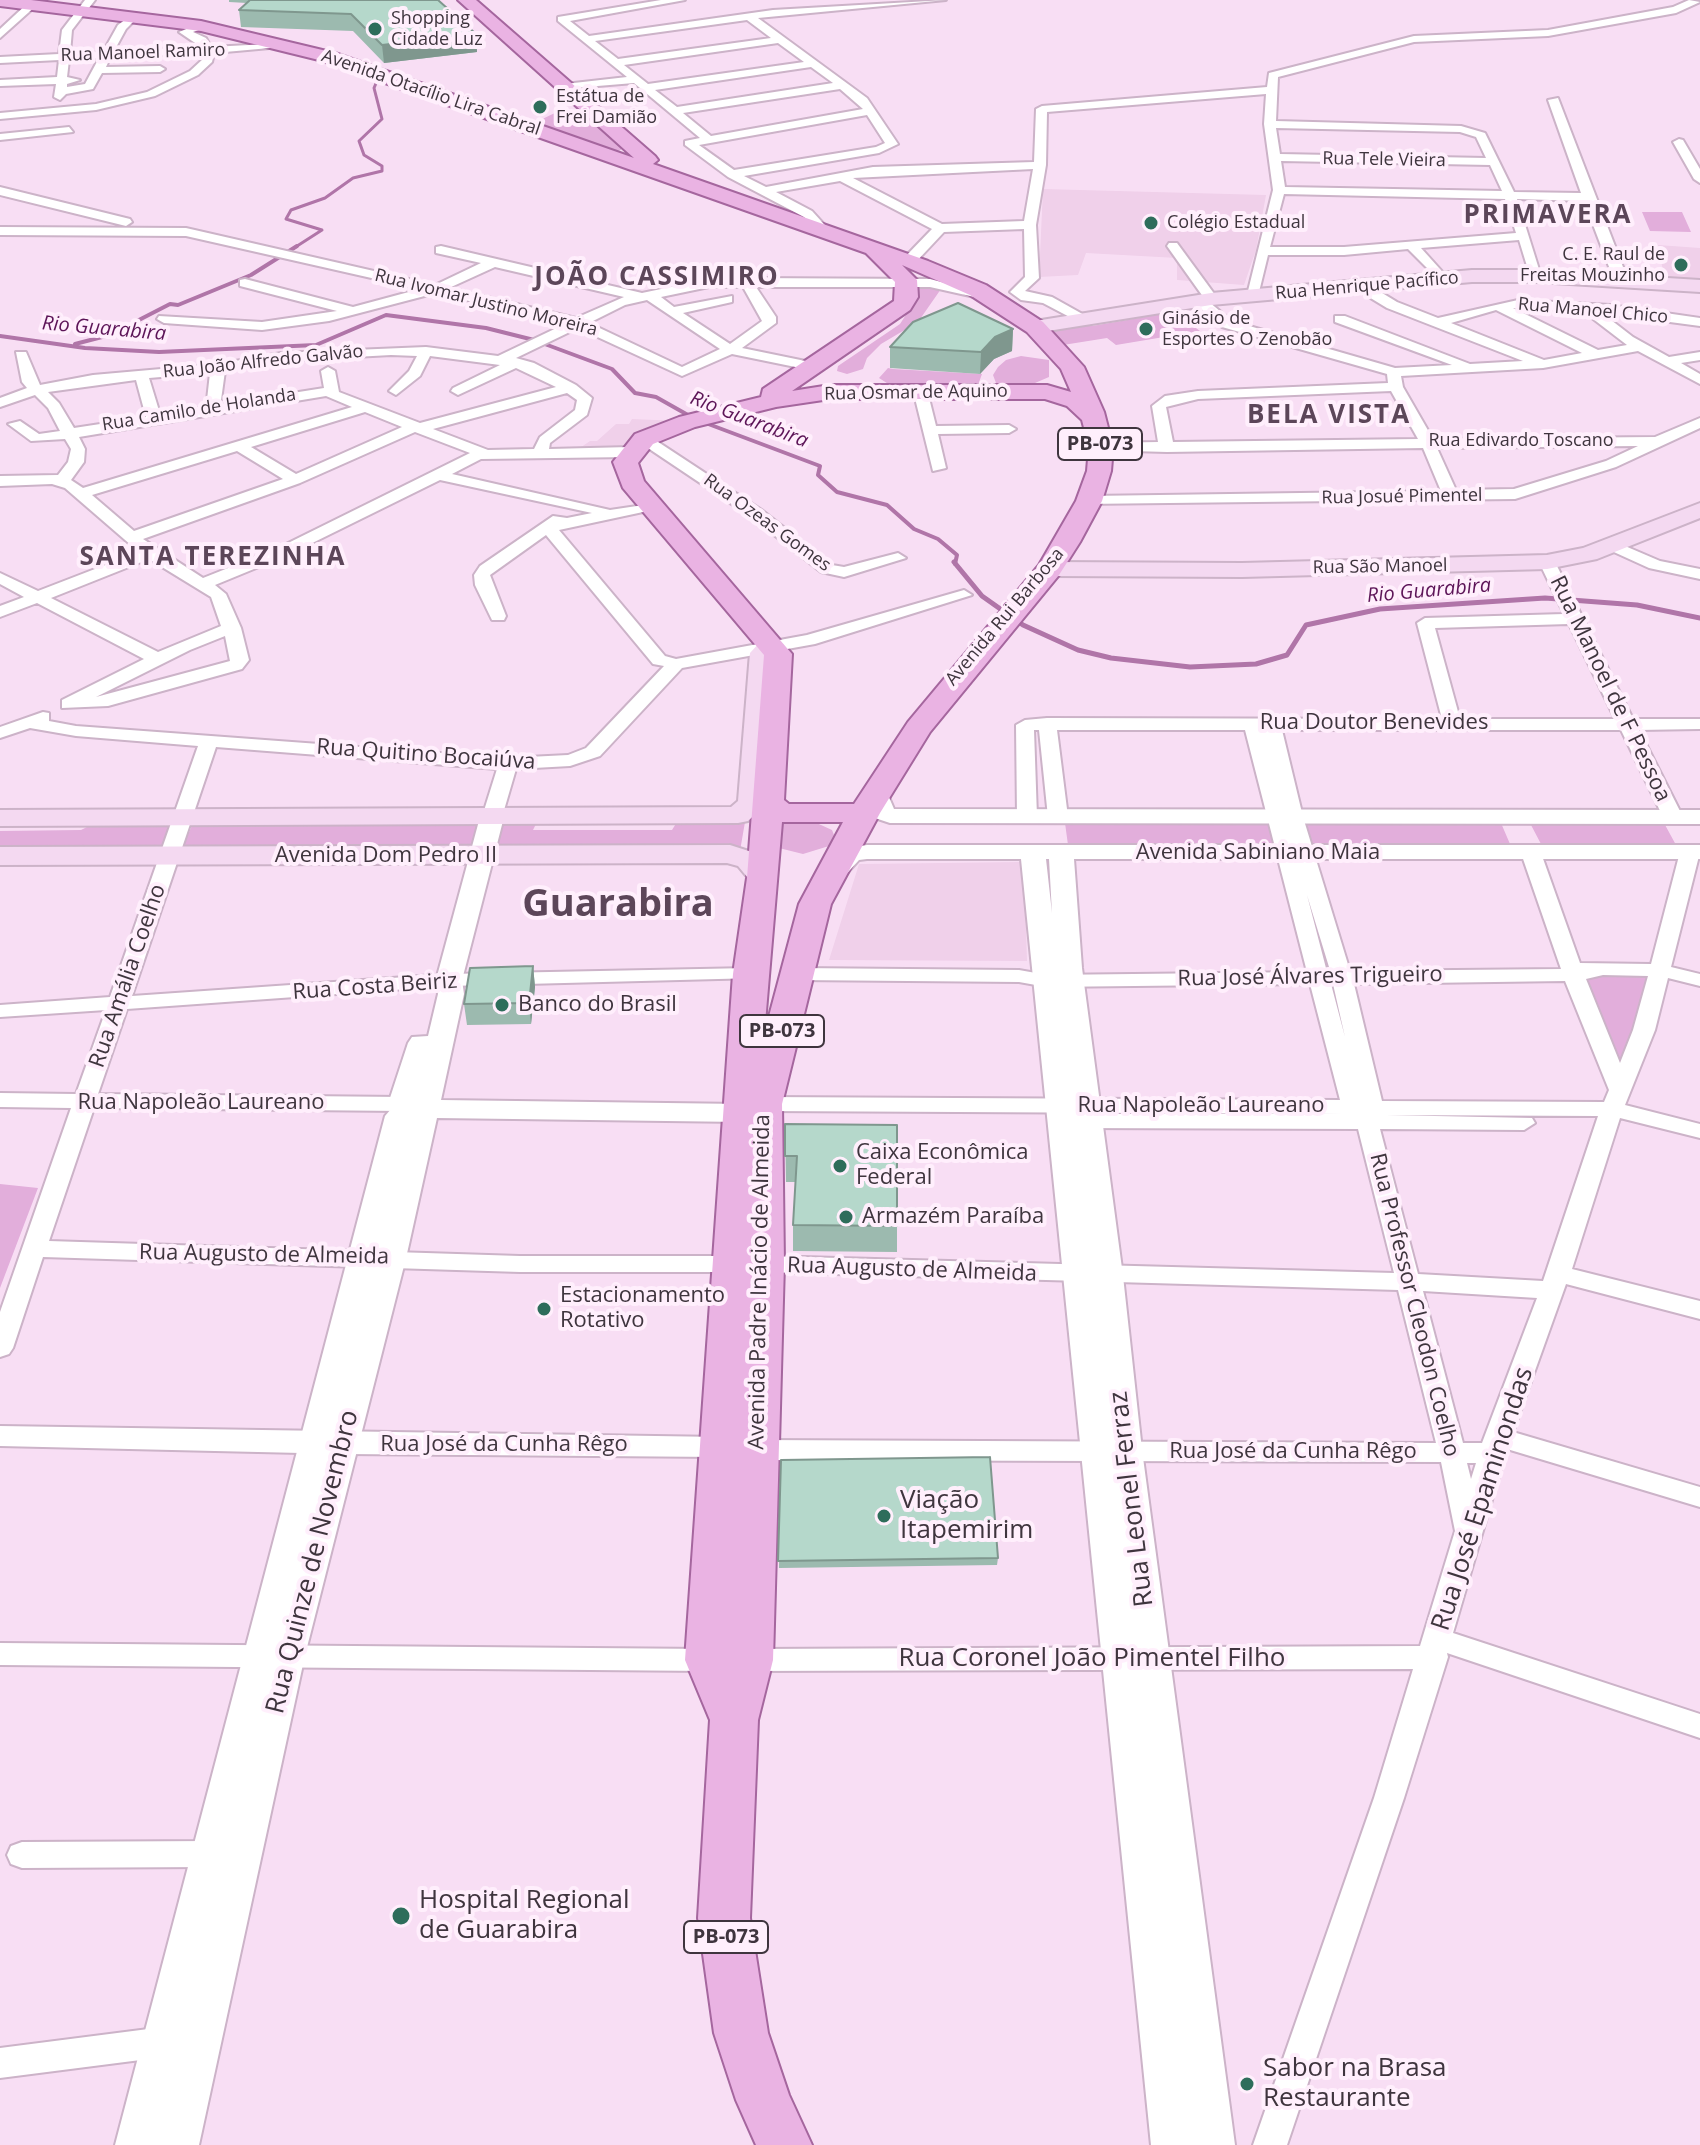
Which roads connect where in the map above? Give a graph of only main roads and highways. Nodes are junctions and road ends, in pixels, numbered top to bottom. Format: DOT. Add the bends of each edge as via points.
graph roads {
  1 [pos="466,0"];
  2 [pos="0,1"];
  3 [pos="87,5"];
  4 [pos="570,91"];
  5 [pos="472,105"];
  6 [pos="554,110"];
  7 [pos="594,114"];
  8 [pos="527,125"];
  9 [pos="624,140"];
  10 [pos="611,156"];
  11 [pos="667,175"];
  12 [pos="908,273"];
  13 [pos="1700,286"];
  14 [pos="1035,327"];
  15 [pos="795,390"];
  16 [pos="1093,417"];
  17 [pos="1700,510"];
  18 [pos="1050,569"];
  19 [pos="771,645"];
  20 [pos="768,800"];
  21 [pos="870,803"];
  22 [pos="0,818"];
  23 [pos="0,856"];
  24 [pos="764,866"];
  25 [pos="750,974"];
  26 [pos="796,974"];
  27 [pos="753,1108"];
  28 [pos="784,2145"];
  1 -- 4 [label="main road"];
  2 -- 3 [label="main road, Avenida Otacílio Lira Cabral / PB-073"];
  3 -- 5 [label="main road, Avenida Otacílio Lira Cabral / PB-073" via="287,46"];
  4 -- 6 [label="main road"];
  4 -- 7 [label="main road"];
  5 -- 6 [label="main road" via="510,114"];
  5 -- 8 [label="main road, Avenida Otacílio Lira Cabral / PB-073"];
  5 -- 10 [label="main road" via="563,152"];
  6 -- 7 [label="main road" via="579,108"];
  6 -- 8 [label="main road"];
  7 -- 9 [label="main road"];
  8 -- 10 [label="main road, Avenida Otacílio Lira Cabral / PB-073"];
  9 -- 10 [label="main road" via="623,151"];
  9 -- 11 [label="main road"];
  10 -- 11 [label="main road, Avenida Otacílio Lira Cabral / PB-073"];
  11 -- 12 [label="main road, Avenida Otacílio Lira Cabral / PB-073" via="847,241"];
  12 -- 14 [label="main road, Avenida Rui Barbosa / PB-073" via="988,296"];
  12 -- 15 [label="main road, Rua Osmar de Aquino" via="902,305 815,367"];
  13 -- 14 [label="main road, Rua Henrique Pacífico" via="1537,276 1441,278 1205,300"];
  14 -- 16 [label="main road, Avenida Rui Barbosa / PB-073" via="1072,367"];
  15 -- 16 [label="main road, Rua Osmar de Aquino" via="1056,393"];
  15 -- 19 [label="main road, Rua Osmar de Aquino" via="687,422 637,445 625,462 627,476"];
  16 -- 18 [label="main road, Avenida Rui Barbosa / PB-073" via="1101,447 1099,471 1089,501"];
  17 -- 18 [label="main road, Rua São Manoel" via="1589,554 1547,562"];
  18 -- 21 [label="main road, Avenida Rui Barbosa / PB-073" via="942,695"];
  19 -- 20 [label="main road, Avenida Padre Inácio de Almeida" via="778,654"];
  19 -- 22 [label="main road, Avenida Dom Pedro II" via="763,653 752,804 731,815"];
  20 -- 21 [label="main road" via="790,814"];
  20 -- 24 [label="main road, Avenida Padre Inácio de Almeida"];
  21 -- 26 [label="main road, Avenida Padre Inácio de Almeida / PB-073" via="815,904"];
  23 -- 24 [label="main road, Avenida Dom Pedro II" via="730,854"];
  24 -- 25 [label="main road, Avenida Padre Inácio de Almeida / PB-073"];
  25 -- 26 [label="main road" via="756,965 770,961 791,966"];
  25 -- 27 [label="main road, Avenida Padre Inácio de Almeida / PB-073"];
  26 -- 27 [label="main road, Avenida Padre Inácio de Almeida / PB-073"];
  27 -- 28 [label="main road, Avenida Padre Inácio de Almeida / PB-073" via="729,1660 734,1720 724,1918 741,2033"];
}
